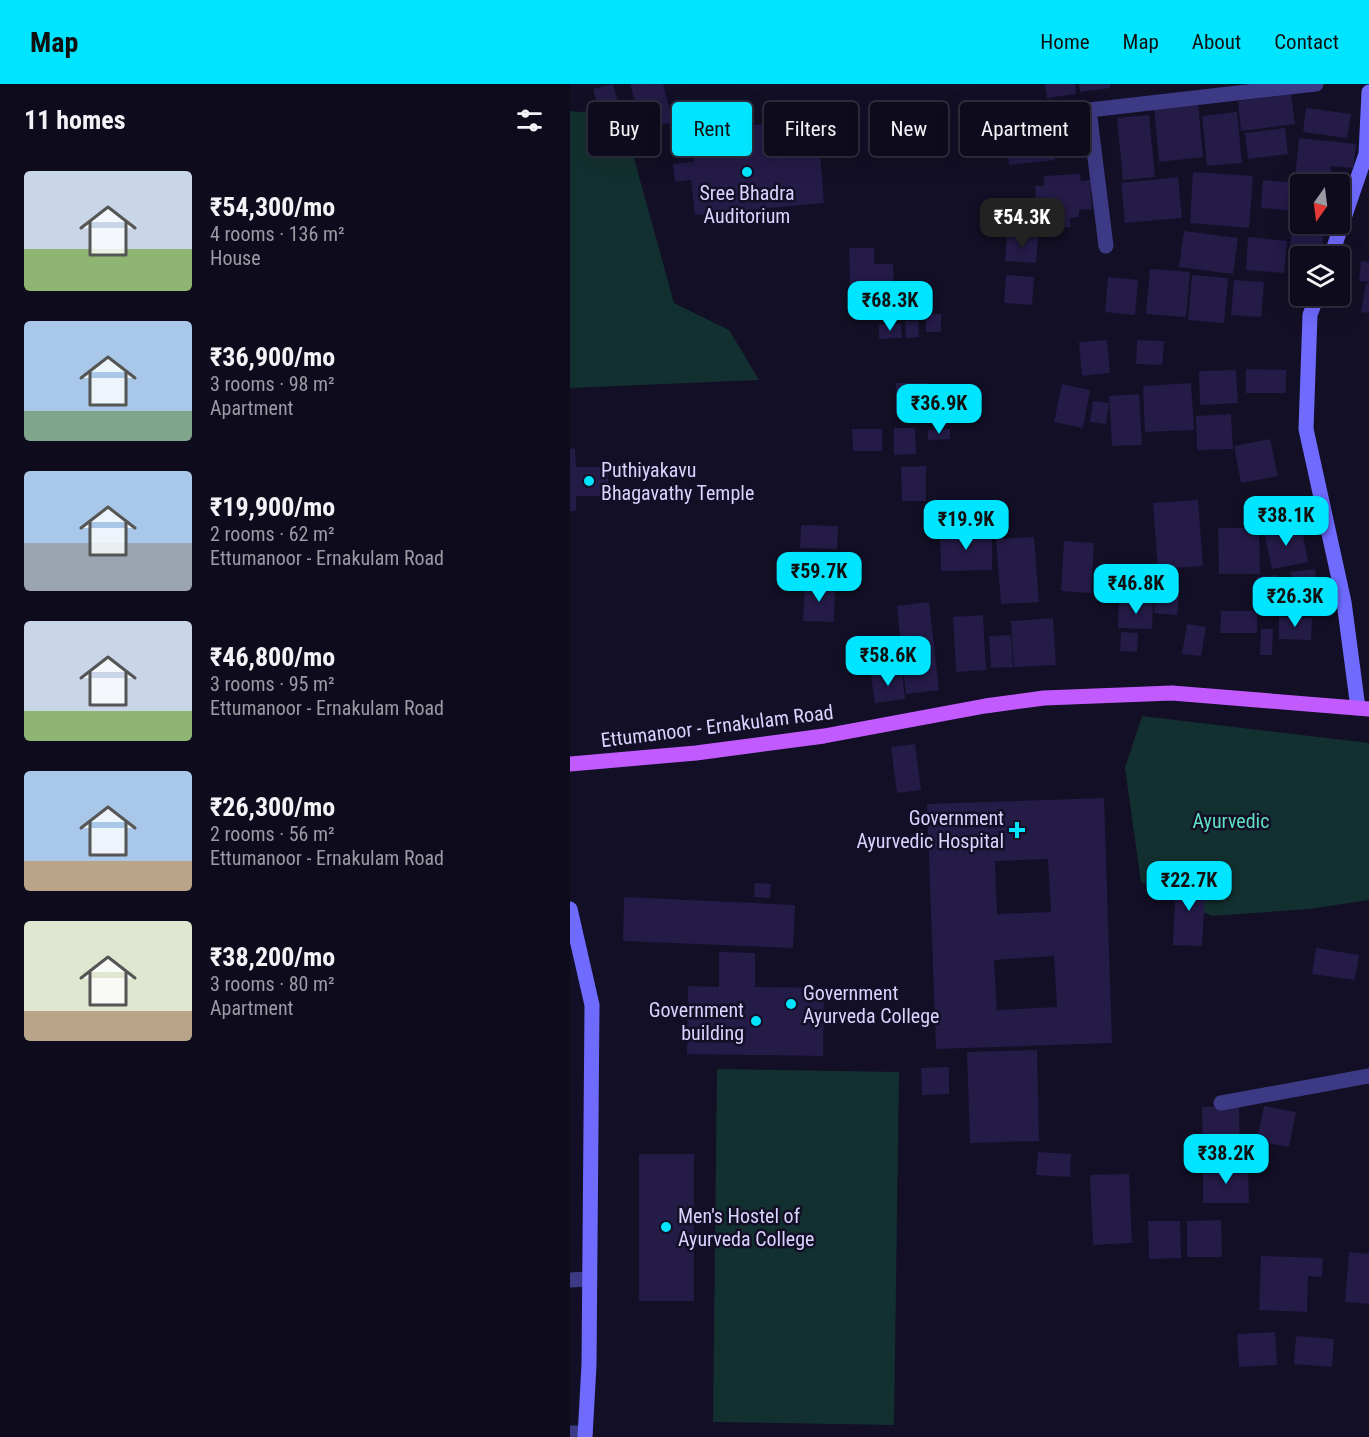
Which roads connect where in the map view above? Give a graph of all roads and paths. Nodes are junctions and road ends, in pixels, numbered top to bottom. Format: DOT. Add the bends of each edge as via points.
graph roads {
  1 [pos="1316,84"];
  2 [pos="1369,92"];
  3 [pos="1090,110"];
  4 [pos="1090,118"];
  5 [pos="1106,246"];
  6 [pos="1334,246"];
  7 [pos="1313,306"];
  8 [pos="1364,709"];
  9 [pos="570,764"];
  10 [pos="570,909"];
  11 [pos="1369,1076"];
  12 [pos="1221,1103"];
  13 [pos="590,1279"];
  14 [pos="570,1280"];
  15 [pos="580,1434"];
  1 -- 3 [label="street"];
  2 -- 6 [label="main road" via="1366,154"];
  4 -- 5 [label="street"];
  7 -- 8 [label="main road" via="1306,429"];
  8 -- 9 [label="main road, Ettumanoor - Ernakulam Road" via="1172,693 1044,698 824,736"];
  10 -- 13 [label="main road" via="592,1005"];
  11 -- 12 [label="street"];
  13 -- 14 [label="street"];
  13 -- 15 [label="main road" via="589,1365"];
}
